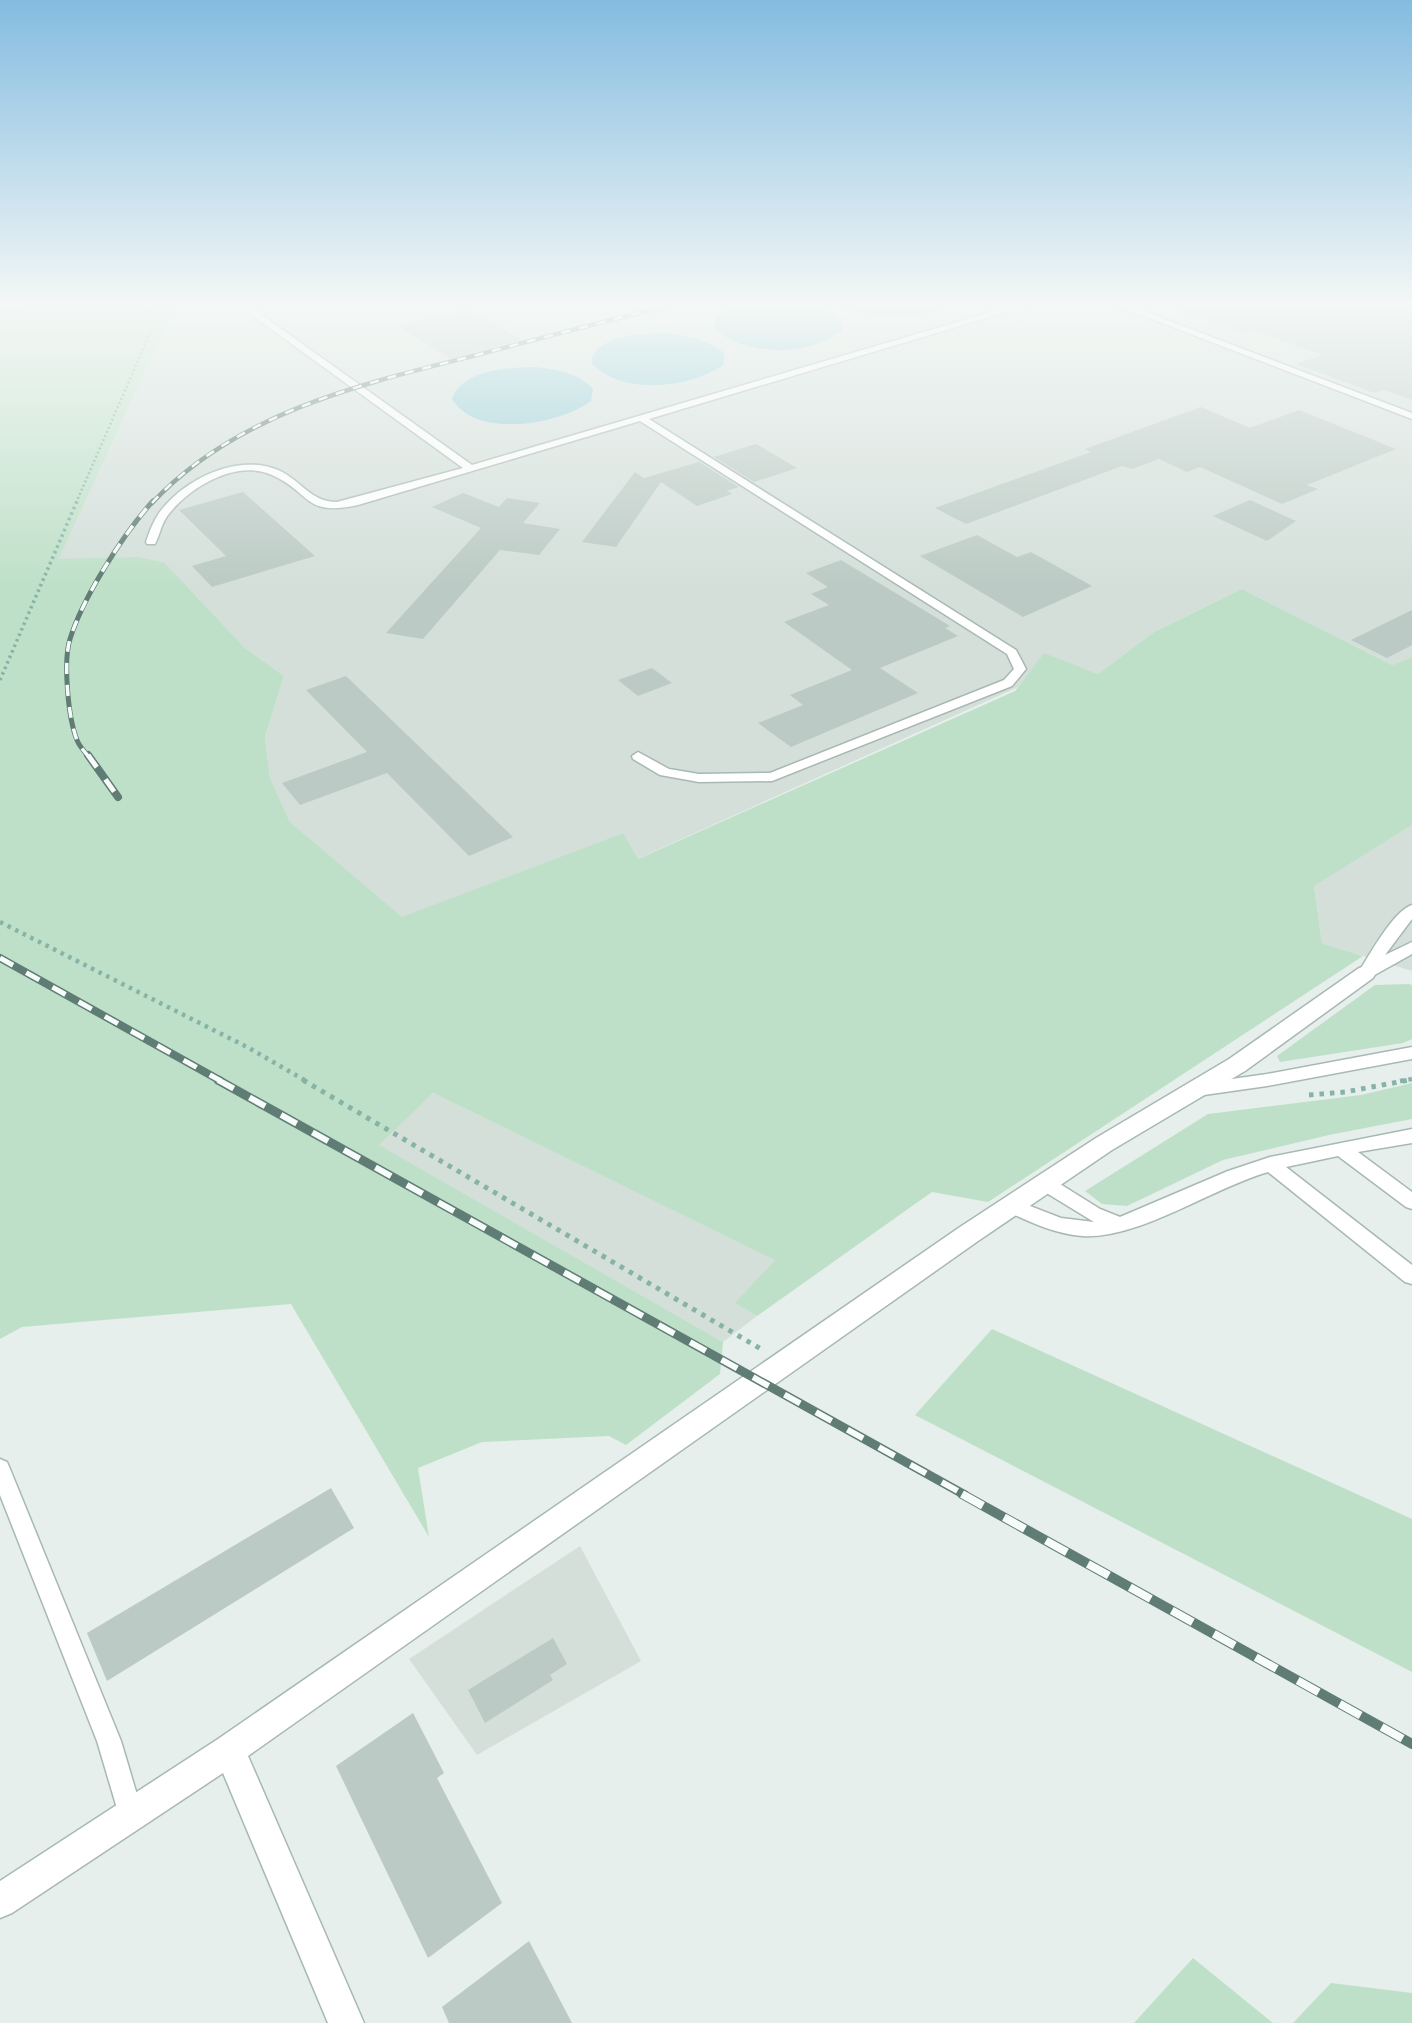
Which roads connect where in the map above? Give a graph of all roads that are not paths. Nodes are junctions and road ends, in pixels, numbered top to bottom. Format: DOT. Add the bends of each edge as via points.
graph roads {
  1 [pos="371,397"];
  2 [pos="711,397"];
  3 [pos="1363,397"];
  4 [pos="1412,416"];
  5 [pos="641,418"];
  6 [pos="471,469"];
  7 [pos="151,542"];
  8 [pos="638,756"];
  9 [pos="1412,910"];
  10 [pos="1386,944"];
  11 [pos="1408,954"];
  12 [pos="1366,973"];
  13 [pos="1412,1053"];
  14 [pos="1194,1090"];
  15 [pos="1412,1136"];
  16 [pos="1341,1149"];
  17 [pos="1270,1164"];
  18 [pos="1046,1184"];
  19 [pos="1412,1202"];
  20 [pos="1012,1206"];
  21 [pos="1119,1224"];
  22 [pos="1412,1276"];
  23 [pos="0,1469"];
  24 [pos="229,1749"];
  25 [pos="131,1815"];
  26 [pos="0,1901"];
  27 [pos="346,2023"];
  1 -- 6 [label="lane"];
  2 -- 5 [label="lane"];
  3 -- 4 [label="lane"];
  5 -- 6 [label="lane"];
  5 -- 8 [label="lane" via="1012,652 1020,668 1007,684 772,776 699,778 665,772"];
  6 -- 7 [label="lane" via="341,506 309,501 271,470 230,469 212,475 167,509"];
  9 -- 10 [label="lane"];
  10 -- 11 [label="lane"];
  10 -- 12 [label="lane"];
  11 -- 12 [label="lane"];
  12 -- 14 [label="street" via="1237,1065"];
  13 -- 14 [label="lane"];
  14 -- 18 [label="street"];
  15 -- 16 [label="lane"];
  16 -- 17 [label="lane"];
  16 -- 19 [label="lane"];
  17 -- 21 [label="lane"];
  17 -- 22 [label="lane"];
  18 -- 20 [label="street"];
  18 -- 21 [label="lane"];
  20 -- 21 [label="lane" via="1066,1228"];
  20 -- 24 [label="street"];
  23 -- 25 [label="lane" via="109,1741"];
  24 -- 25 [label="street"];
  24 -- 27 [label="street"];
  25 -- 26 [label="street"];
}
